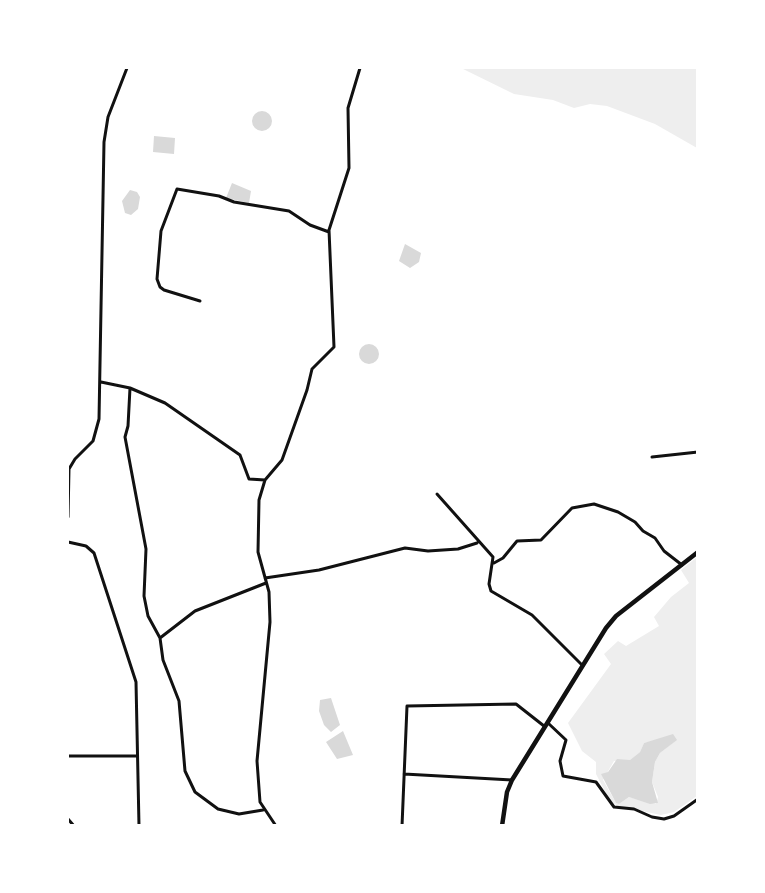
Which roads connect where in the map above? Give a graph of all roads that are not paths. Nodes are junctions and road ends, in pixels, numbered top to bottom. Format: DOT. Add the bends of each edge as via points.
graph roads {
  1 [pos="127,68"];
  2 [pos="360,68"];
  3 [pos="329,232"];
  4 [pos="200,301"];
  5 [pos="101,382"];
  6 [pos="130,388"];
  7 [pos="698,452"];
  8 [pos="652,457"];
  9 [pos="265,480"];
  10 [pos="437,494"];
  11 [pos="68,517"];
  12 [pos="68,542"];
  13 [pos="478,543"];
  14 [pos="698,552"];
  15 [pos="495,563"];
  16 [pos="682,565"];
  17 [pos="265,578"];
  18 [pos="267,583"];
  19 [pos="160,638"];
  20 [pos="582,665"];
  21 [pos="545,724"];
  22 [pos="68,756"];
  23 [pos="137,756"];
  24 [pos="404,774"];
  25 [pos="512,780"];
  26 [pos="698,799"];
  27 [pos="264,810"];
  28 [pos="68,819"];
  29 [pos="74,825"];
  30 [pos="138,825"];
  31 [pos="276,825"];
  32 [pos="402,825"];
  33 [pos="502,825"];
  1 -- 5 [label="street" via="108,117 104,142"];
  2 -- 3 [label="street" via="348,108 349,168"];
  3 -- 4 [label="street" via="289,211 177,189 161,231 157,279 164,290"];
  3 -- 9 [label="street" via="334,346 312,369 282,460"];
  5 -- 6 [label="street"];
  5 -- 11 [label="street" via="94,438 75,459 68,474"];
  6 -- 9 [label="street" via="165,403 240,455 249,479"];
  6 -- 19 [label="street" via="125,437 145,543 147,612"];
  7 -- 8 [label="street"];
  9 -- 17 [label="street" via="259,500 258,552"];
  10 -- 13 [label="street"];
  12 -- 23 [label="street" via="86,546 94,553 136,682"];
  13 -- 15 [label="street"];
  13 -- 17 [label="street" via="458,549 405,548 319,570"];
  14 -- 16 [label="main road"];
  15 -- 16 [label="street" via="517,541 541,540 572,508 594,504 635,522"];
  15 -- 20 [label="street" via="491,591 532,615"];
  16 -- 20 [label="main road" via="616,616"];
  17 -- 18 [label="street"];
  18 -- 19 [label="street" via="195,611"];
  18 -- 27 [label="street" via="270,622 257,761 258,794"];
  19 -- 27 [label="street" via="163,660 179,701 180,743 188,781 195,792 218,809 239,814"];
  20 -- 21 [label="main road"];
  21 -- 24 [label="street" via="516,704 407,706"];
  21 -- 25 [label="main road"];
  21 -- 26 [label="street" via="566,741 560,761 562,775 594,781 614,807 664,819"];
  22 -- 23 [label="street"];
  23 -- 30 [label="street"];
  24 -- 25 [label="street"];
  24 -- 32 [label="street"];
  25 -- 33 [label="main road"];
  27 -- 31 [label="street"];
  28 -- 29 [label="street"];
}
